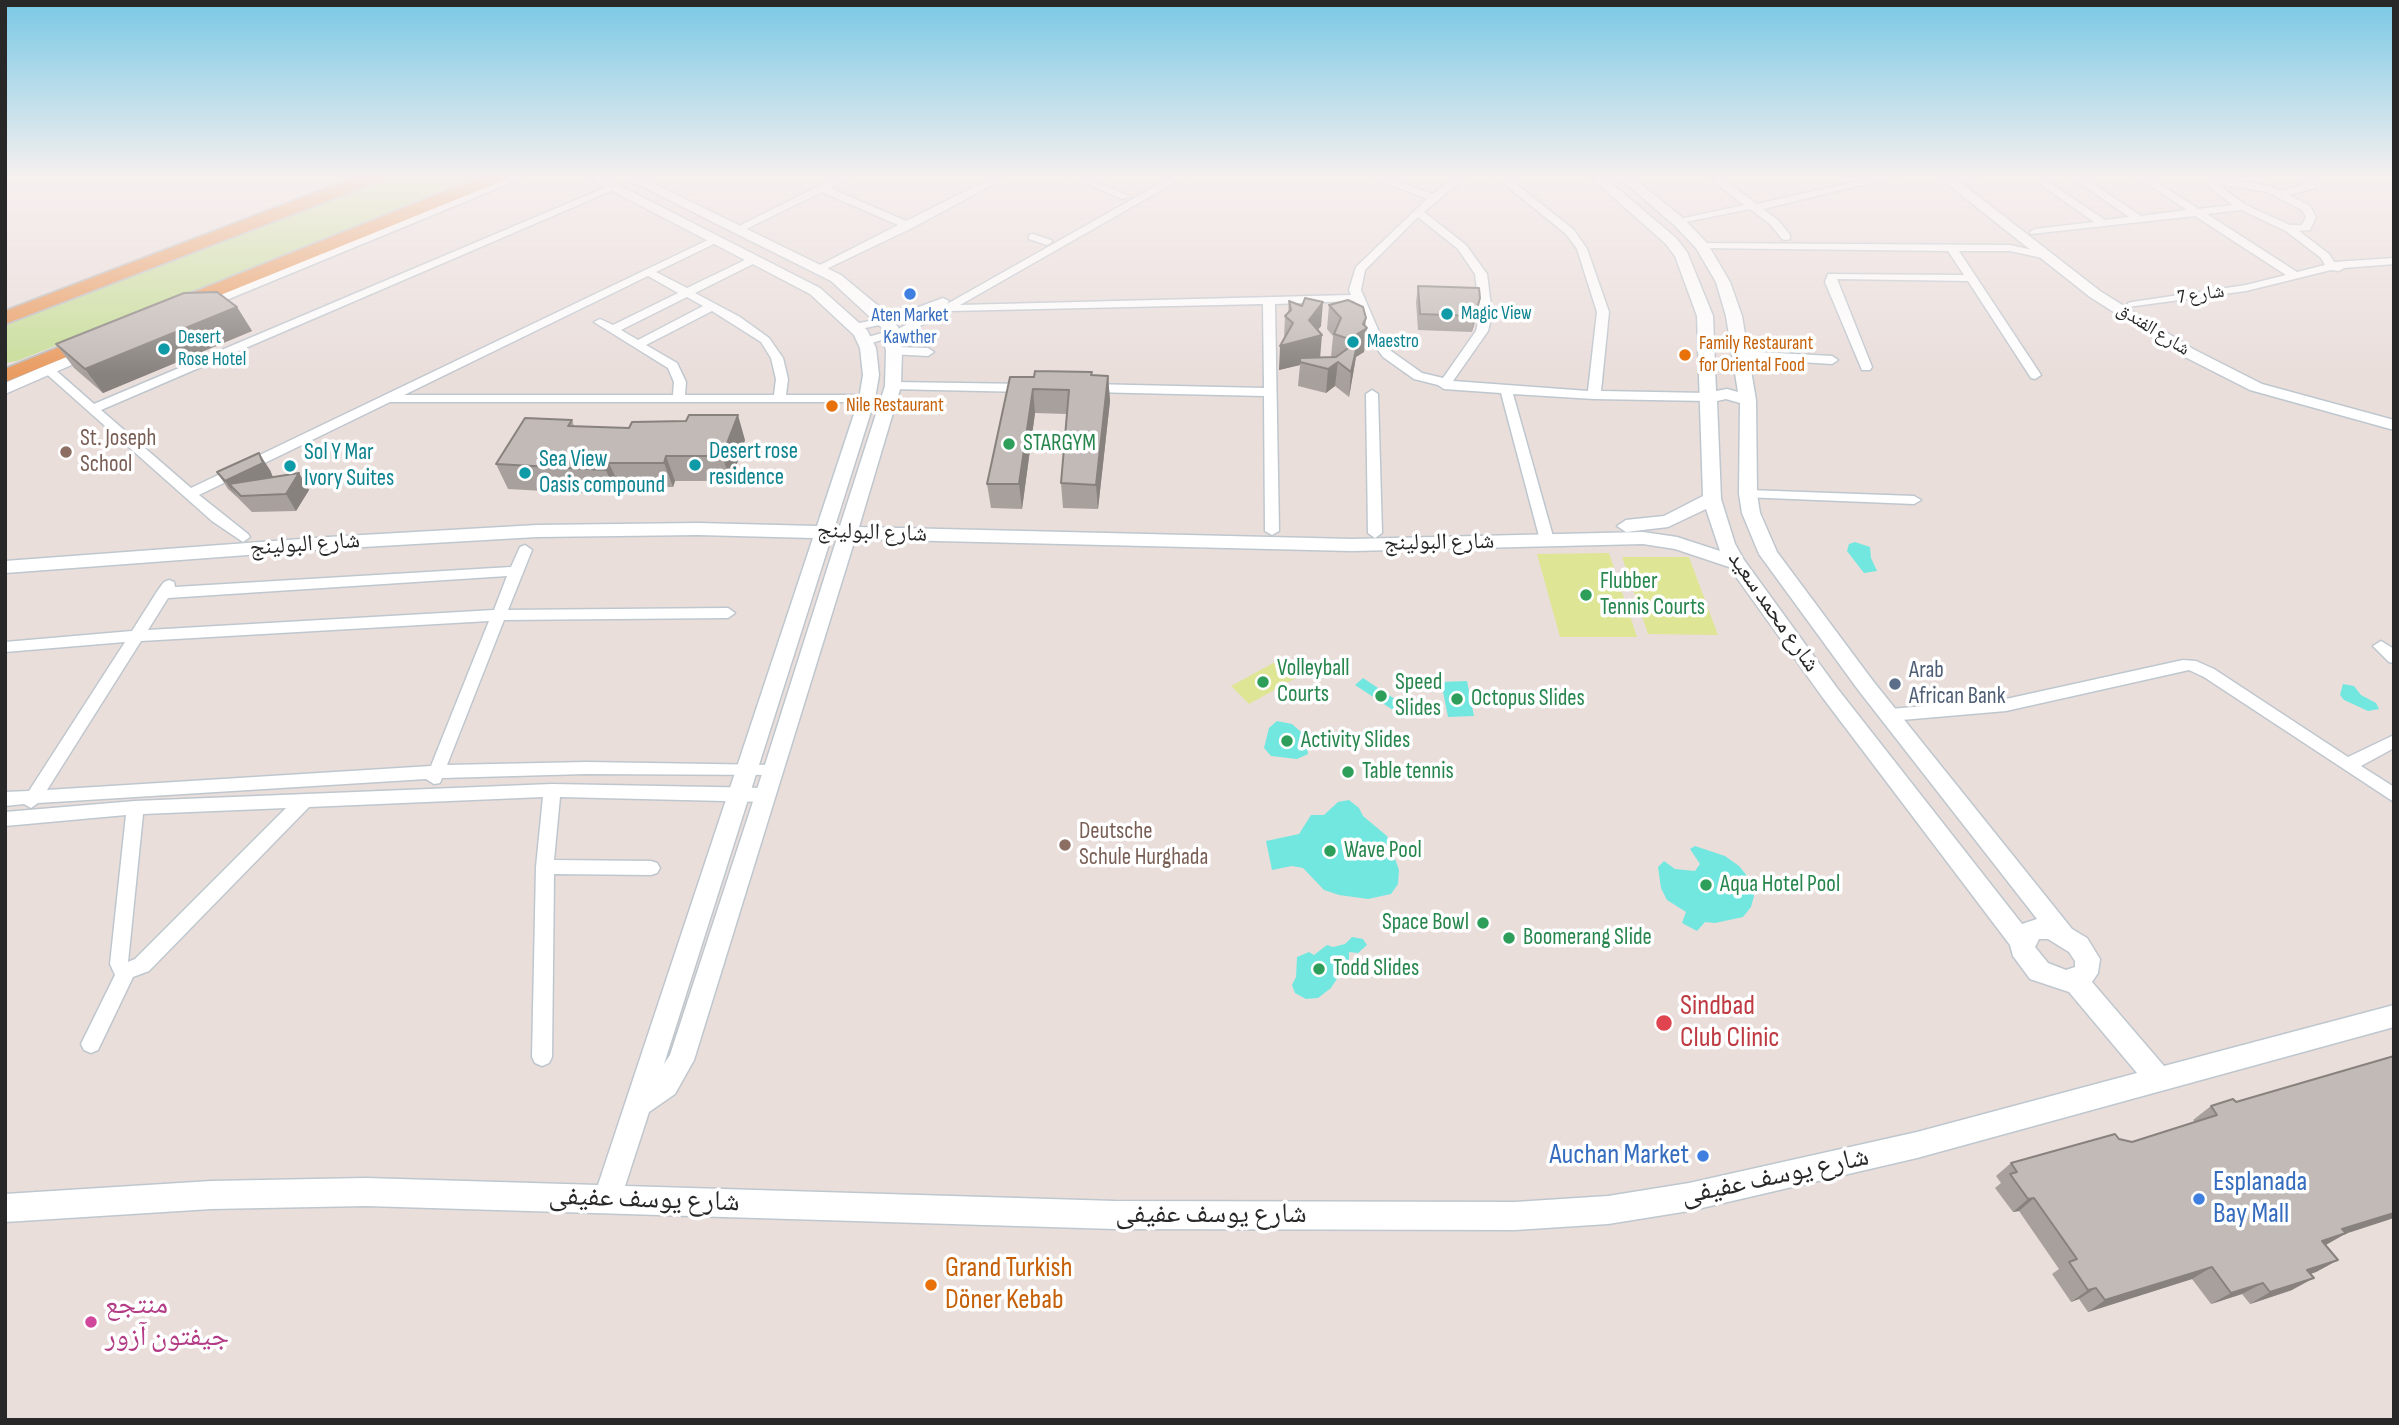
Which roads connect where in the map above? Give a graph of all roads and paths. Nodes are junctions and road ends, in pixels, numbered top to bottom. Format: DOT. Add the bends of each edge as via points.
graph roads {
  1 [pos="203,242"];
  2 [pos="342,242"];
  3 [pos="354,242"];
  4 [pos="488,242"];
  5 [pos="711,242"];
  6 [pos="721,242"];
  7 [pos="761,242"];
  8 [pos="876,242"];
  9 [pos="1047,242"];
  10 [pos="1060,242"];
  11 [pos="1388,242"];
  12 [pos="1455,242"];
  13 [pos="1577,242"];
  14 [pos="1669,242"];
  15 [pos="1696,242"];
  16 [pos="1831,242"];
  17 [pos="2024,242"];
  18 [pos="2048,242"];
  19 [pos="2244,242"];
  20 [pos="2306,242"];
  21 [pos="1952,248"];
  22 [pos="2042,255"];
  23 [pos="755,259"];
  24 [pos="2394,261"];
  25 [pos="2332,267"];
  26 [pos="820,269"];
  27 [pos="648,272"];
  28 [pos="2394,273"];
  29 [pos="2297,276"];
  30 [pos="1971,278"];
  31 [pos="687,293"];
  32 [pos="1356,294"];
  33 [pos="1269,300"];
  34 [pos="1157,301"];
  35 [pos="945,304"];
  36 [pos="2132,305"];
  37 [pos="712,306"];
  38 [pos="169,314"];
  39 [pos="5,318"];
  40 [pos="600,322"];
  41 [pos="613,329"];
  42 [pos="860,334"];
  43 [pos="890,335"];
  44 [pos="112,337"];
  45 [pos="638,344"];
  46 [pos="928,352"];
  47 [pos="1740,355"];
  48 [pos="1832,360"];
  49 [pos="42,366"];
  50 [pos="1866,367"];
  51 [pos="5,368"];
  52 [pos="1709,372"];
  53 [pos="2035,375"];
  54 [pos="5,376"];
  55 [pos="1744,376"];
  56 [pos="1444,385"];
  57 [pos="893,386"];
  58 [pos="5,388"];
  59 [pos="1041,388"];
  60 [pos="1080,388"];
  61 [pos="1506,390"];
  62 [pos="1268,392"];
  63 [pos="1372,394"];
  64 [pos="1594,395"];
  65 [pos="1708,397"];
  66 [pos="679,398"];
  67 [pos="780,398"];
  68 [pos="387,399"];
  69 [pos="867,399"];
  70 [pos="1748,400"];
  71 [pos="93,410"];
  72 [pos="2394,413"];
  73 [pos="2394,425"];
  74 [pos="190,494"];
  75 [pos="1748,494"];
  76 [pos="1712,499"];
  77 [pos="1914,500"];
  78 [pos="826,525"];
  79 [pos="539,526"];
  80 [pos="848,526"];
  81 [pos="1272,531"];
  82 [pos="1375,533"];
  83 [pos="1177,535"];
  84 [pos="1545,535"];
  85 [pos="243,537"];
  86 [pos="192,547"];
  87 [pos="525,550"];
  88 [pos="5,553"];
  89 [pos="1736,563"];
  90 [pos="5,567"];
  91 [pos="517,570"];
  92 [pos="728,613"];
  93 [pos="499,615"];
  94 [pos="135,636"];
  95 [pos="2381,646"];
  96 [pos="5,647"];
  97 [pos="2394,658"];
  98 [pos="1866,686"];
  99 [pos="1830,693"];
  100 [pos="1896,722"];
  101 [pos="1868,741"];
  102 [pos="2394,741"];
  103 [pos="2348,765"];
  104 [pos="745,770"];
  105 [pos="774,771"];
  106 [pos="437,772"];
  107 [pos="552,790"];
  108 [pos="740,793"];
  109 [pos="428,795"];
  110 [pos="766,795"];
  111 [pos="34,796"];
  112 [pos="2394,796"];
  113 [pos="5,799"];
  114 [pos="304,801"];
  115 [pos="135,808"];
  116 [pos="24,817"];
  117 [pos="5,819"];
  118 [pos="545,867"];
  119 [pos="651,868"];
  120 [pos="2062,933"];
  121 [pos="2022,942"];
  122 [pos="126,971"];
  123 [pos="2075,980"];
  124 [pos="2394,1016"];
  125 [pos="91,1044"];
  126 [pos="542,1057"];
  127 [pos="2158,1079"];
  128 [pos="638,1104"];
  129 [pos="607,1199"];
  130 [pos="5,1208"];
  1 -- 39 [label="main road"];
  2 -- 38 [label="main road"];
  3 -- 38 [label="street"];
  4 -- 71 [label="street"];
  5 -- 27 [label="street"];
  6 -- 23 [label="street"];
  7 -- 26 [label="street"];
  8 -- 26 [label="street"];
  9 -- 35 [label="street"];
  10 -- 35 [label="street"];
  11 -- 32 [label="street" via="1360,269"];
  12 -- 56 [label="street" via="1481,274 1486,314 1482,331"];
  13 -- 64 [label="street" via="1603,312"];
  14 -- 52 [label="street, شارع محمد سعيد" via="1682,255 1704,316"];
  15 -- 47 [label="street, شارع محمد سعيد" via="1723,282"];
  16 -- 21 [label="street"];
  17 -- 22 [label="street, شارع الفندق"];
  18 -- 36 [label="street, شارع الفندق"];
  19 -- 29 [label="street"];
  20 -- 25 [label="street"];
  21 -- 22 [label="street" via="2010,248"];
  21 -- 30 [label="street"];
  22 -- 73 [label="street, شارع الفندق" via="2126,315 2233,376 2311,404"];
  23 -- 31 [label="street"];
  23 -- 42 [label="street" via="803,282"];
  24 -- 25 [label="street, شارع 7"];
  25 -- 28 [label="street"];
  25 -- 29 [label="street, شارع 7"];
  26 -- 43 [label="street" via="855,293"];
  27 -- 31 [label="street"];
  27 -- 68 [label="street"];
  29 -- 36 [label="street, شارع 7"];
  30 -- 50 [label="street" via="1832,276"];
  30 -- 53 [label="street"];
  31 -- 37 [label="street"];
  31 -- 41 [label="street"];
  32 -- 33 [label="street"];
  32 -- 34 [label="street"];
  32 -- 56 [label="street" via="1387,354 1418,376"];
  33 -- 34 [label="street"];
  33 -- 62 [label="street"];
  34 -- 35 [label="street"];
  35 -- 43 [label="street" via="916,325"];
  36 -- 72 [label="street, شارع الفندق" via="2193,344 2269,379"];
  37 -- 45 [label="street"];
  37 -- 67 [label="street" via="765,340 777,358"];
  40 -- 41 [label="street"];
  41 -- 45 [label="street"];
  42 -- 43 [label="street"];
  42 -- 43 [label="street"];
  42 -- 69 [label="street" via="868,348 871,375"];
  43 -- 46 [label="street"];
  43 -- 57 [label="street"];
  44 -- 49 [label="main road"];
  45 -- 66 [label="street" via="673,366 680,382"];
  47 -- 48 [label="street"];
  47 -- 55 [label="street, شارع محمد سعيد"];
  49 -- 51 [label="main road"];
  49 -- 54 [label="main road"];
  49 -- 58 [label="street"];
  49 -- 71 [label="street"];
  52 -- 55 [label="street" via="1727,380"];
  52 -- 65 [label="street, شارع محمد سعيد"];
  55 -- 70 [label="street, شارع محمد سعيد"];
  56 -- 61 [label="street"];
  57 -- 59 [label="street"];
  57 -- 80 [label="street"];
  60 -- 62 [label="street"];
  61 -- 64 [label="street"];
  61 -- 84 [label="street"];
  62 -- 81 [label="street"];
  63 -- 82 [label="street"];
  64 -- 65 [label="street"];
  65 -- 70 [label="street" via="1727,394"];
  65 -- 76 [label="street, شارع محمد سعيد"];
  66 -- 67 [label="street" via="702,405"];
  66 -- 68 [label="street"];
  67 -- 69 [label="street"];
  68 -- 74 [label="street"];
  69 -- 78 [label="street"];
  70 -- 75 [label="street, شارع محمد سعيد"];
  71 -- 74 [label="street"];
  74 -- 85 [label="street"];
  75 -- 77 [label="street"];
  75 -- 98 [label="street, شارع محمد سعيد" via="1768,554"];
  76 -- 84 [label="street, شارع البولينج" via="1684,515 1649,525"];
  76 -- 89 [label="street, شارع محمد سعيد"];
  78 -- 79 [label="street, شارع البولينج" via="698,529"];
  78 -- 80 [label="street, شارع البولينج"];
  78 -- 104 [label="street"];
  79 -- 85 [label="street, شارع البولينج"];
  79 -- 86 [label="street, شارع البولينج"];
  80 -- 83 [label="street, شارع البولينج"];
  80 -- 105 [label="street"];
  81 -- 82 [label="street, شارع البولينج"];
  81 -- 83 [label="street, شارع البولينج"];
  82 -- 84 [label="street, شارع البولينج"];
  83 -- 84 [label="street, شارع البولينج" via="1352,545"];
  84 -- 89 [label="street, شارع البولينج" via="1657,539"];
  85 -- 86 [label="street, شارع البولينج"];
  86 -- 88 [label="street, شارع البولينج"];
  86 -- 90 [label="street, شارع البولينج"];
  87 -- 91 [label="street"];
  89 -- 99 [label="street, شارع محمد سعيد"];
  91 -- 93 [label="street"];
  91 -- 94 [label="street" via="166,589"];
  92 -- 93 [label="street"];
  93 -- 94 [label="street"];
  93 -- 106 [label="street"];
  94 -- 96 [label="street"];
  94 -- 111 [label="street"];
  95 -- 97 [label="street"];
  98 -- 99 [label="street" via="1866,692 1851,698"];
  98 -- 100 [label="street, شارع محمد سعيد"];
  99 -- 101 [label="street, شارع محمد سعيد"];
  100 -- 101 [label="street" via="1874,729"];
  100 -- 103 [label="street" via="2006,705 2191,665"];
  100 -- 120 [label="street, شارع محمد سعيد"];
  101 -- 121 [label="street, شارع محمد سعيد"];
  102 -- 103 [label="street"];
  103 -- 112 [label="street"];
  104 -- 105 [label="street"];
  104 -- 106 [label="street"];
  104 -- 108 [label="street"];
  105 -- 110 [label="street"];
  106 -- 109 [label="street"];
  106 -- 111 [label="street"];
  107 -- 108 [label="street"];
  107 -- 109 [label="street"];
  107 -- 118 [label="street"];
  108 -- 110 [label="street"];
  108 -- 128 [label="street"];
  109 -- 114 [label="street"];
  110 -- 128 [label="street" via="681,1059 666,1085"];
  111 -- 113 [label="street"];
  111 -- 116 [label="street"];
  114 -- 115 [label="street"];
  114 -- 122 [label="street" via="142,965"];
  115 -- 116 [label="street"];
  115 -- 122 [label="street" via="119,964"];
  116 -- 117 [label="street"];
  118 -- 119 [label="street"];
  118 -- 126 [label="street"];
  120 -- 121 [label="street" via="2035,929"];
  120 -- 123 [label="street" via="2088,959 2087,973"];
  121 -- 123 [label="street" via="2026,957 2039,971 2057,980"];
  122 -- 125 [label="street"];
  123 -- 127 [label="street"];
  124 -- 127 [label="street, شارع يوسف عفيفى"];
  127 -- 129 [label="street, شارع يوسف عفيفى" via="1917,1145 1689,1197 1608,1210 1515,1216 1115,1215"];
  128 -- 129 [label="street"];
  129 -- 130 [label="street, شارع يوسف عفيفى" via="340,1192"];
}
